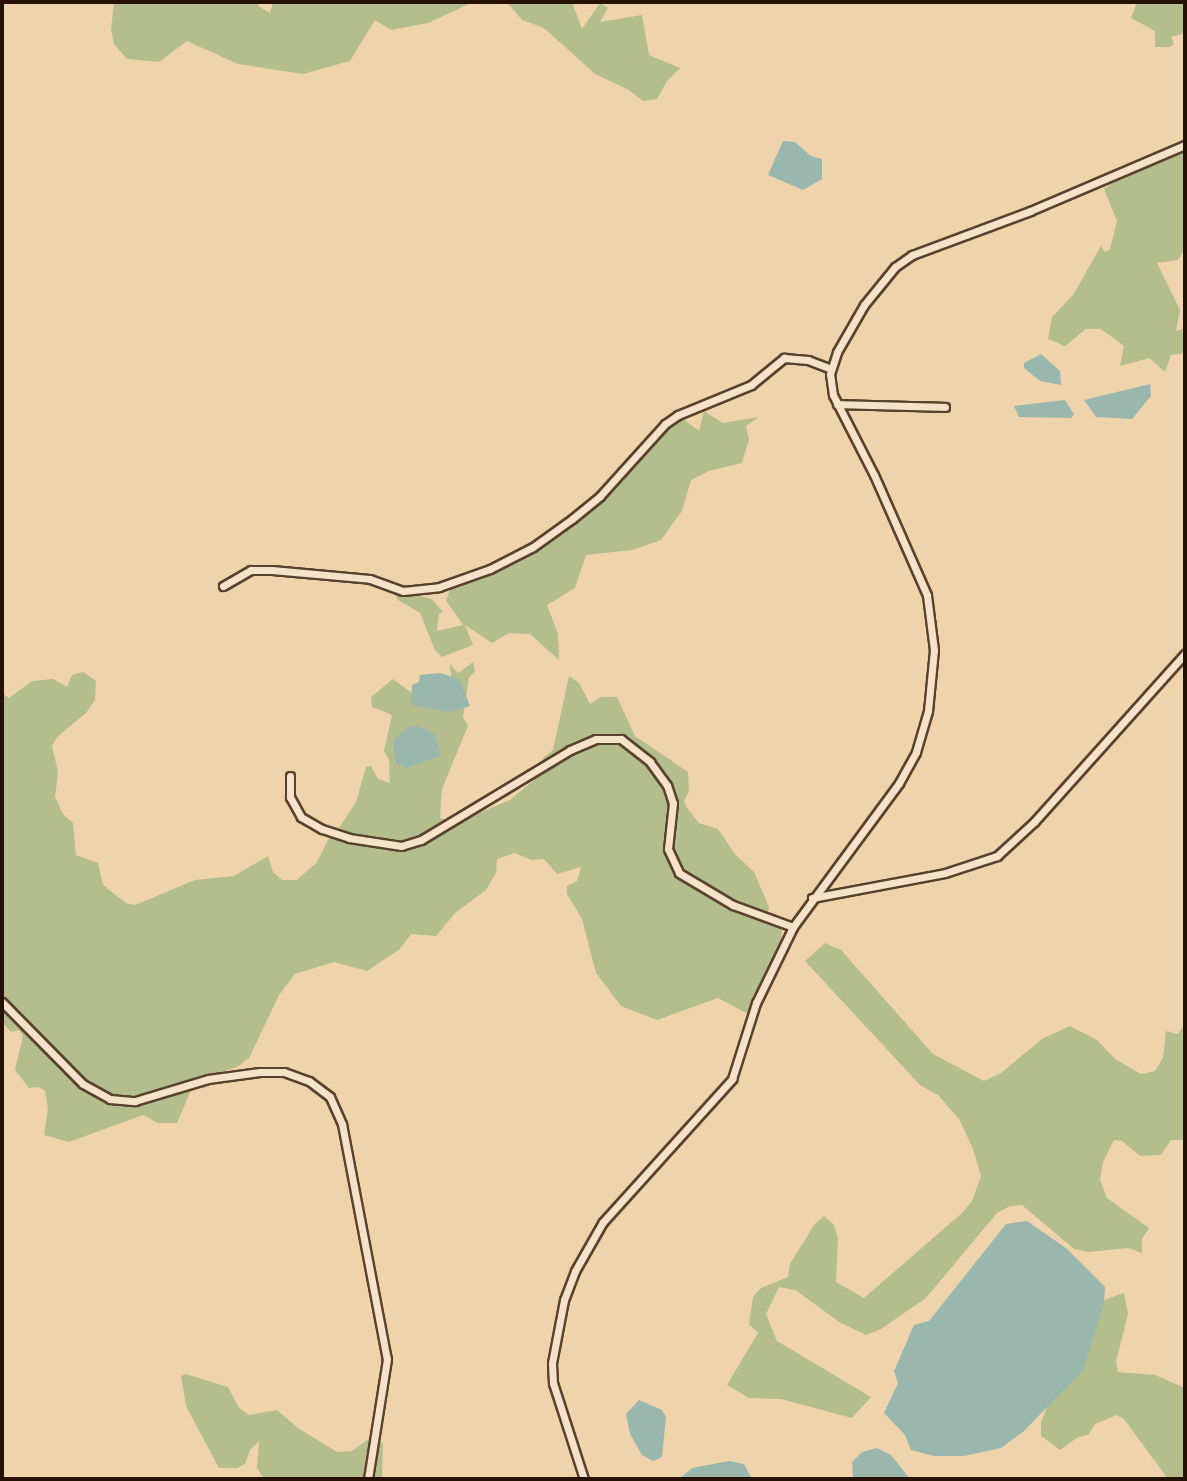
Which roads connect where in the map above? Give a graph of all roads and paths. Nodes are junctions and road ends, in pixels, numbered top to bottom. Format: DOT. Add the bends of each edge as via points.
graph roads {
  1 [pos="1185,145"];
  2 [pos="831,369"];
  3 [pos="837,404"];
  4 [pos="945,407"];
  5 [pos="223,586"];
  6 [pos="1185,654"];
  7 [pos="290,776"];
  8 [pos="812,898"];
  9 [pos="793,927"];
  10 [pos="2,1002"];
  11 [pos="368,1479"];
  12 [pos="584,1479"];
  1 -- 2 [label="street" via="912,255 864,305"];
  2 -- 3 [label="street"];
  2 -- 5 [label="street" via="784,358 751,385 678,415 572,519 533,547 452,583 403,591 370,579 251,570"];
  3 -- 4 [label="street"];
  3 -- 8 [label="street" via="927,595 933,618 933,679 916,752 899,783"];
  6 -- 8 [label="street" via="997,856 945,873"];
  7 -- 9 [label="street" via="290,797 301,817 349,838 401,846 421,840 570,750 596,739 621,739 650,762 667,785 673,803 668,849 679,873 733,905"];
  8 -- 9 [label="street"];
  9 -- 12 [label="street" via="756,1003 732,1079 603,1222 564,1300 553,1383"];
  10 -- 11 [label="street" via="83,1084 110,1099 135,1101 208,1079 260,1072 284,1072 309,1081 330,1097 342,1124 387,1359"];
}
